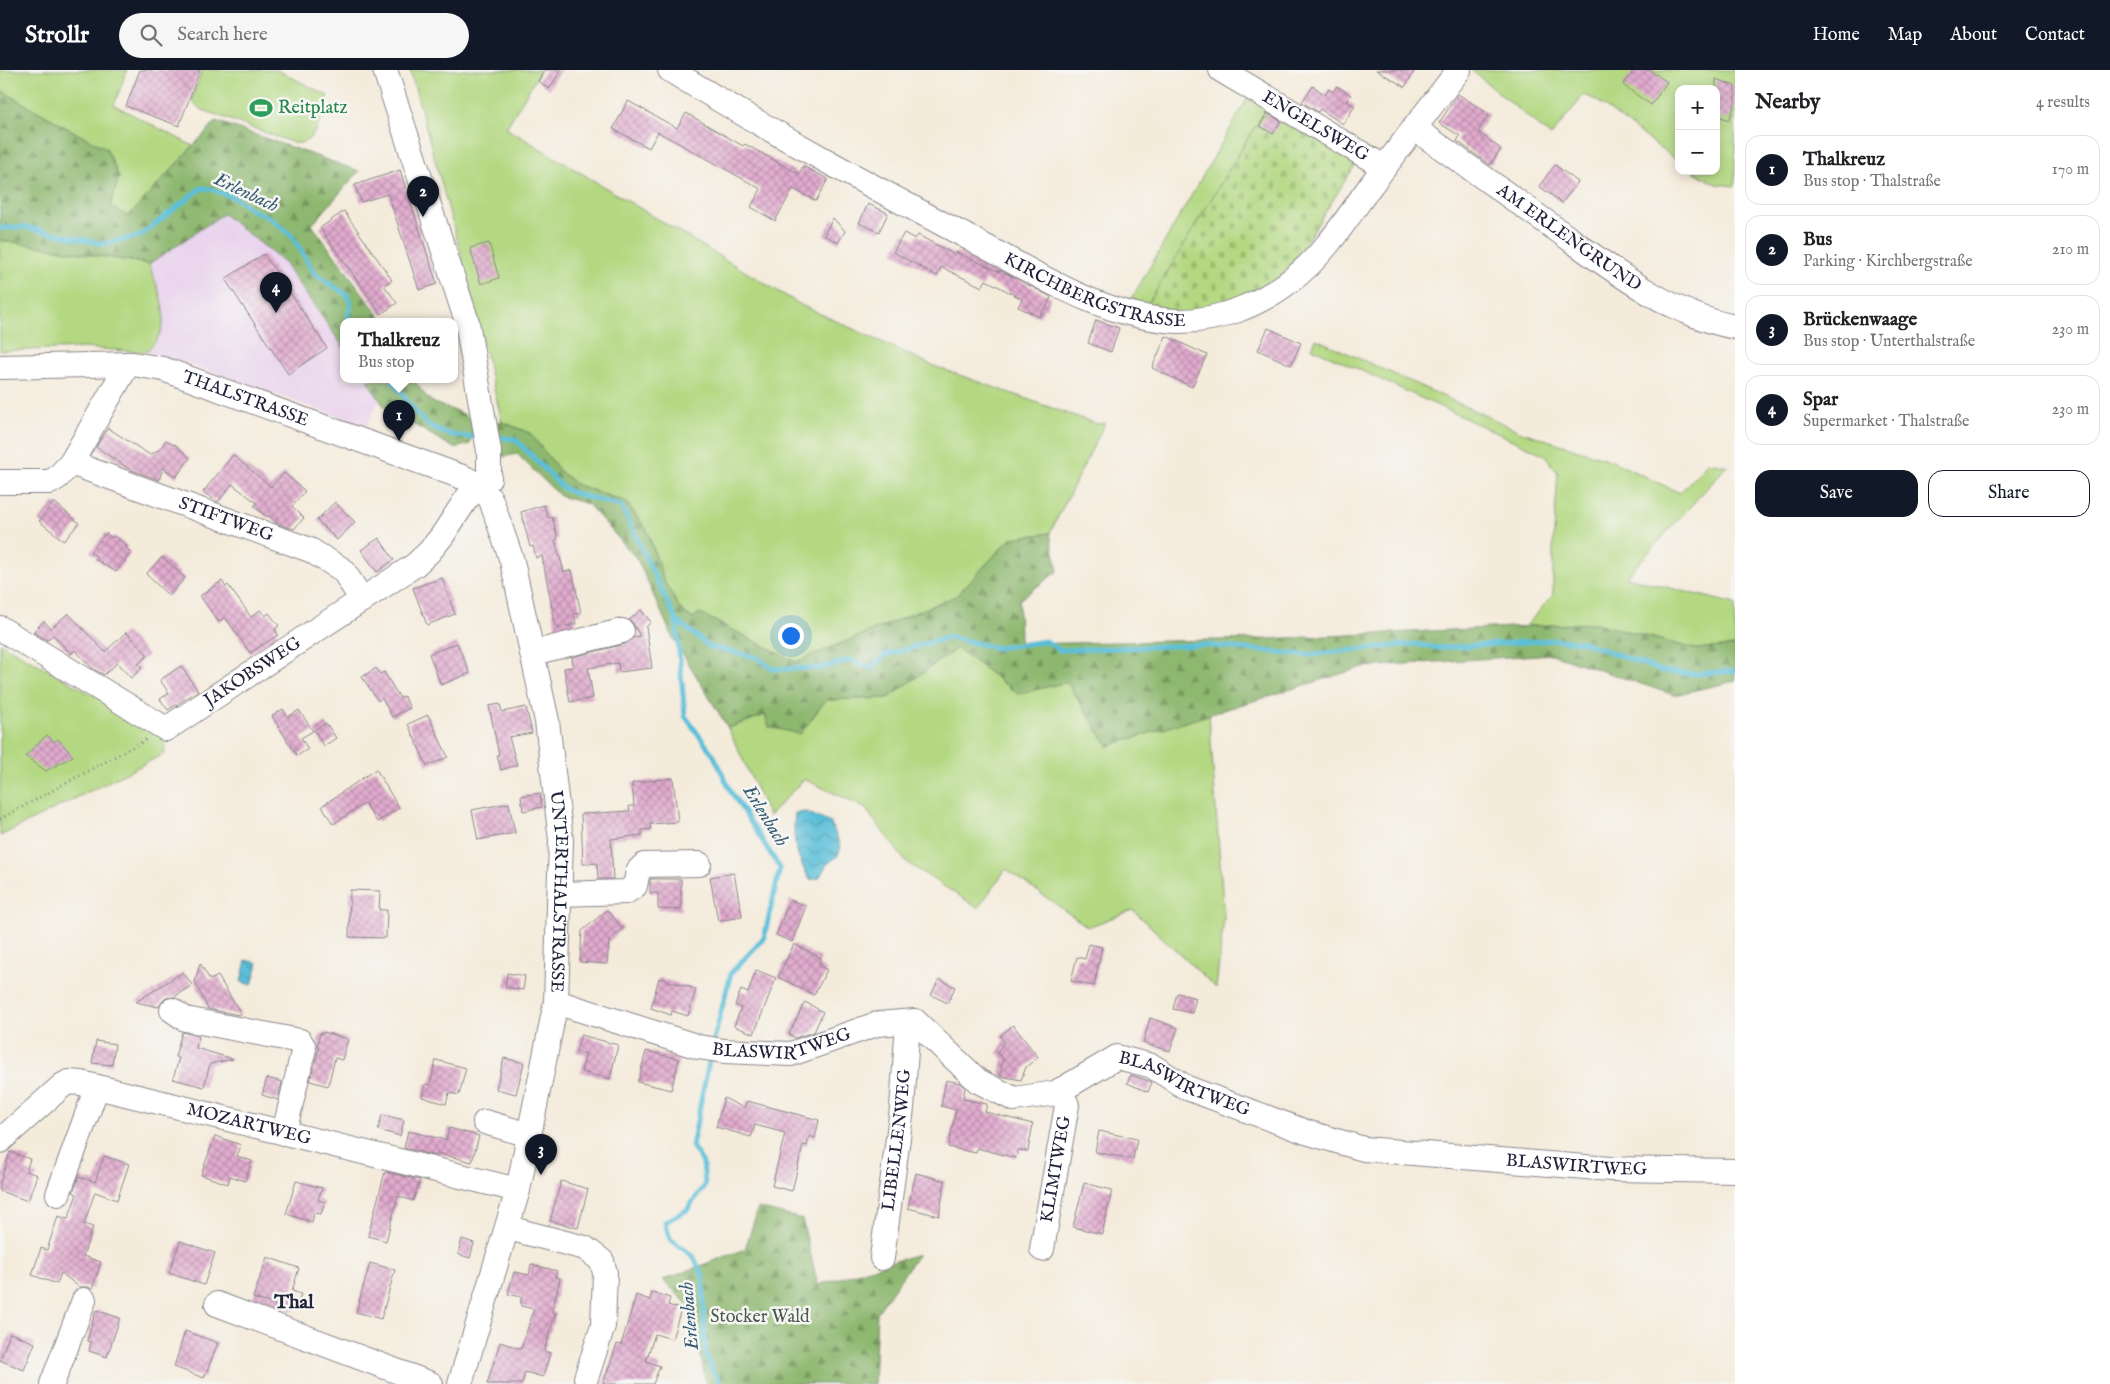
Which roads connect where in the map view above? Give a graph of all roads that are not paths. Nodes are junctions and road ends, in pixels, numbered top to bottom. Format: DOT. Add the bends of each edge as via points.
graph roads {
  1 [pos="385,70"];
  2 [pos="670,70"];
  3 [pos="1221,70"];
  4 [pos="1459,70"];
  5 [pos="1414,128"];
  6 [pos="1384,167"];
  7 [pos="1735,327"];
  8 [pos="128,364"];
  9 [pos="0,367"];
  10 [pos="71,463"];
  11 [pos="0,482"];
  12 [pos="481,488"];
  13 [pos="362,600"];
  14 [pos="0,628"];
  15 [pos="622,631"];
  16 [pos="532,653"];
  17 [pos="699,864"];
  18 [pos="560,894"];
  19 [pos="556,1002"];
  20 [pos="172,1010"];
  21 [pos="908,1022"];
  22 [pos="97,1087"];
  23 [pos="1060,1090"];
  24 [pos="485,1122"];
  25 [pos="284,1132"];
  26 [pos="529,1135"];
  27 [pos="0,1141"];
  28 [pos="1735,1172"];
  29 [pos="518,1190"];
  30 [pos="58,1194"];
  31 [pos="508,1228"];
  32 [pos="1042,1249"];
  33 [pos="882,1258"];
  34 [pos="84,1300"];
  35 [pos="218,1304"];
  36 [pos="586,1378"];
  37 [pos="52,1384"];
  38 [pos="431,1384"];
  39 [pos="460,1384"];
  1 -- 12 [label="street" via="466,315 489,451 489,479"];
  2 -- 6 [label="street, KIRCHBERGSTRASSE" via="893,198 1080,296 1119,312 1160,319 1199,320 1218,316 1250,304 1290,281 1326,245"];
  3 -- 6 [label="street, ENGELSWEG"];
  4 -- 5 [label="street, KIRCHBERGSTRASSE"];
  5 -- 6 [label="street, KIRCHBERGSTRASSE"];
  5 -- 7 [label="street, AM ERLENGRUND" via="1645,289 1688,312"];
  8 -- 9 [label="street, THALSTRASSE"];
  8 -- 10 [label="street"];
  8 -- 12 [label="street, THALSTRASSE" via="163,369 465,478"];
  10 -- 11 [label="street" via="50,482"];
  10 -- 13 [label="street, STIFTWEG" via="310,550 343,570"];
  12 -- 13 [label="street, JAKOBSWEG" via="467,498 429,552 398,578"];
  12 -- 16 [label="street, UNTERTHALSTRASSE" via="498,516 512,561"];
  13 -- 14 [label="street, JAKOBSWEG" via="166,729"];
  15 -- 16 [label="street"];
  16 -- 18 [label="street, UNTERTHALSTRASSE" via="547,722 561,840"];
  17 -- 18 [label="street" via="644,865 639,868 635,886 626,892"];
  18 -- 19 [label="street, UNTERTHALSTRASSE"];
  19 -- 21 [label="street, BLASWIRTWEG" via="699,1047 724,1051 791,1054 877,1024"];
  19 -- 26 [label="street, UNTERTHALSTRASSE"];
  20 -- 25 [label="street" via="185,1019 300,1041 304,1048"];
  21 -- 23 [label="street, BLASWIRTWEG" via="915,1021 978,1081 1014,1099"];
  21 -- 33 [label="street, LIBELLENWEG" via="902,1108"];
  22 -- 25 [label="street, MOZARTWEG"];
  22 -- 27 [label="street, MOZARTWEG" via="69,1082 63,1085"];
  22 -- 30 [label="street"];
  23 -- 28 [label="street, BLASWIRTWEG" via="1117,1057 1152,1066 1187,1088 1306,1132 1364,1149 1610,1169"];
  23 -- 32 [label="street, KLIMTWEG" via="1067,1105"];
  24 -- 26 [label="street"];
  25 -- 29 [label="street, MOZARTWEG"];
  26 -- 29 [label="street, UNTERTHALSTRASSE"];
  29 -- 31 [label="street, UNTERTHALSTRASSE"];
  31 -- 36 [label="street" via="585,1248 602,1261 605,1273 603,1326"];
  31 -- 39 [label="street, UNTERTHALSTRASSE"];
  34 -- 37 [label="street"];
  35 -- 38 [label="street"];
}
